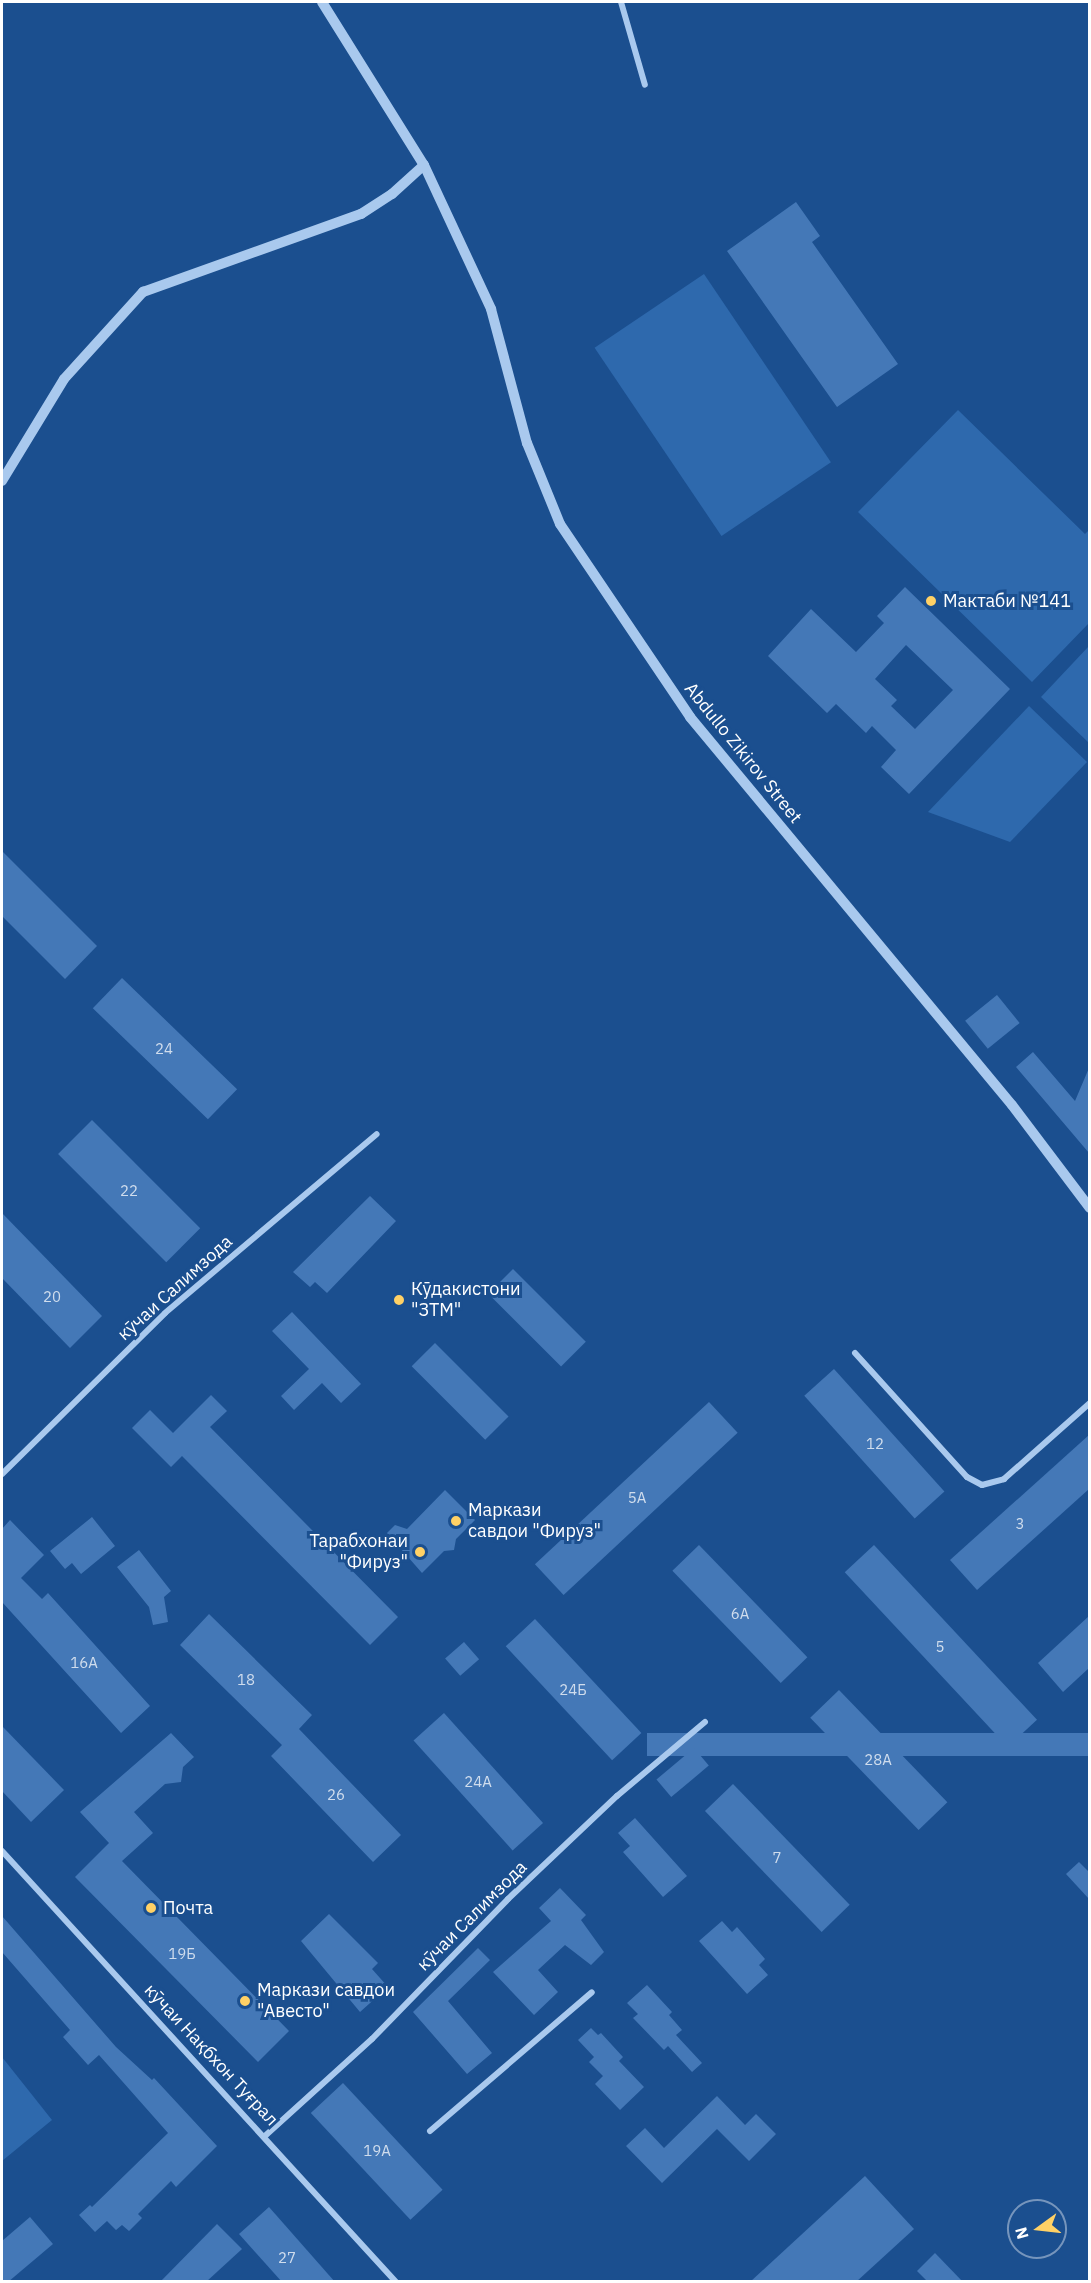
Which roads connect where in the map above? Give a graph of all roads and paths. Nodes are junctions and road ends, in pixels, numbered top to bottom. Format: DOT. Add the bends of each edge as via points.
graph roads {
  1 [pos="322,2"];
  2 [pos="621,2"];
  3 [pos="645,85"];
  4 [pos="424,165"];
  5 [pos="2,481"];
  6 [pos="377,1134"];
  7 [pos="1089,1208"];
  8 [pos="855,1353"];
  9 [pos="1089,1403"];
  10 [pos="2,1474"];
  11 [pos="705,1722"];
  12 [pos="2,1851"];
  13 [pos="592,1992"];
  14 [pos="430,2131"];
  15 [pos="266,2135"];
  16 [pos="396,2282"];
  1 -- 4 [label="street, Abdullo Zikirov Street"];
  2 -- 3 [label="street"];
  4 -- 5 [label="street" via="392,194 361,214 143,292 64,379"];
  4 -- 7 [label="street, Abdullo Zikirov Street" via="491,309 527,443 560,524 690,717 1012,1105"];
  6 -- 10 [label="street, кӯчаи Салимзода" via="165,1313"];
  8 -- 9 [label="street" via="967,1477 982,1485 1004,1479"];
  11 -- 15 [label="street, кӯчаи Салимзода" via="617,1796 508,1899 372,2039"];
  12 -- 15 [label="street, кӯчаи Нақбхон Туғрал"];
  13 -- 14 [label="street"];
  15 -- 16 [label="street, кӯчаи Нақбхон Туғрал"];
}
